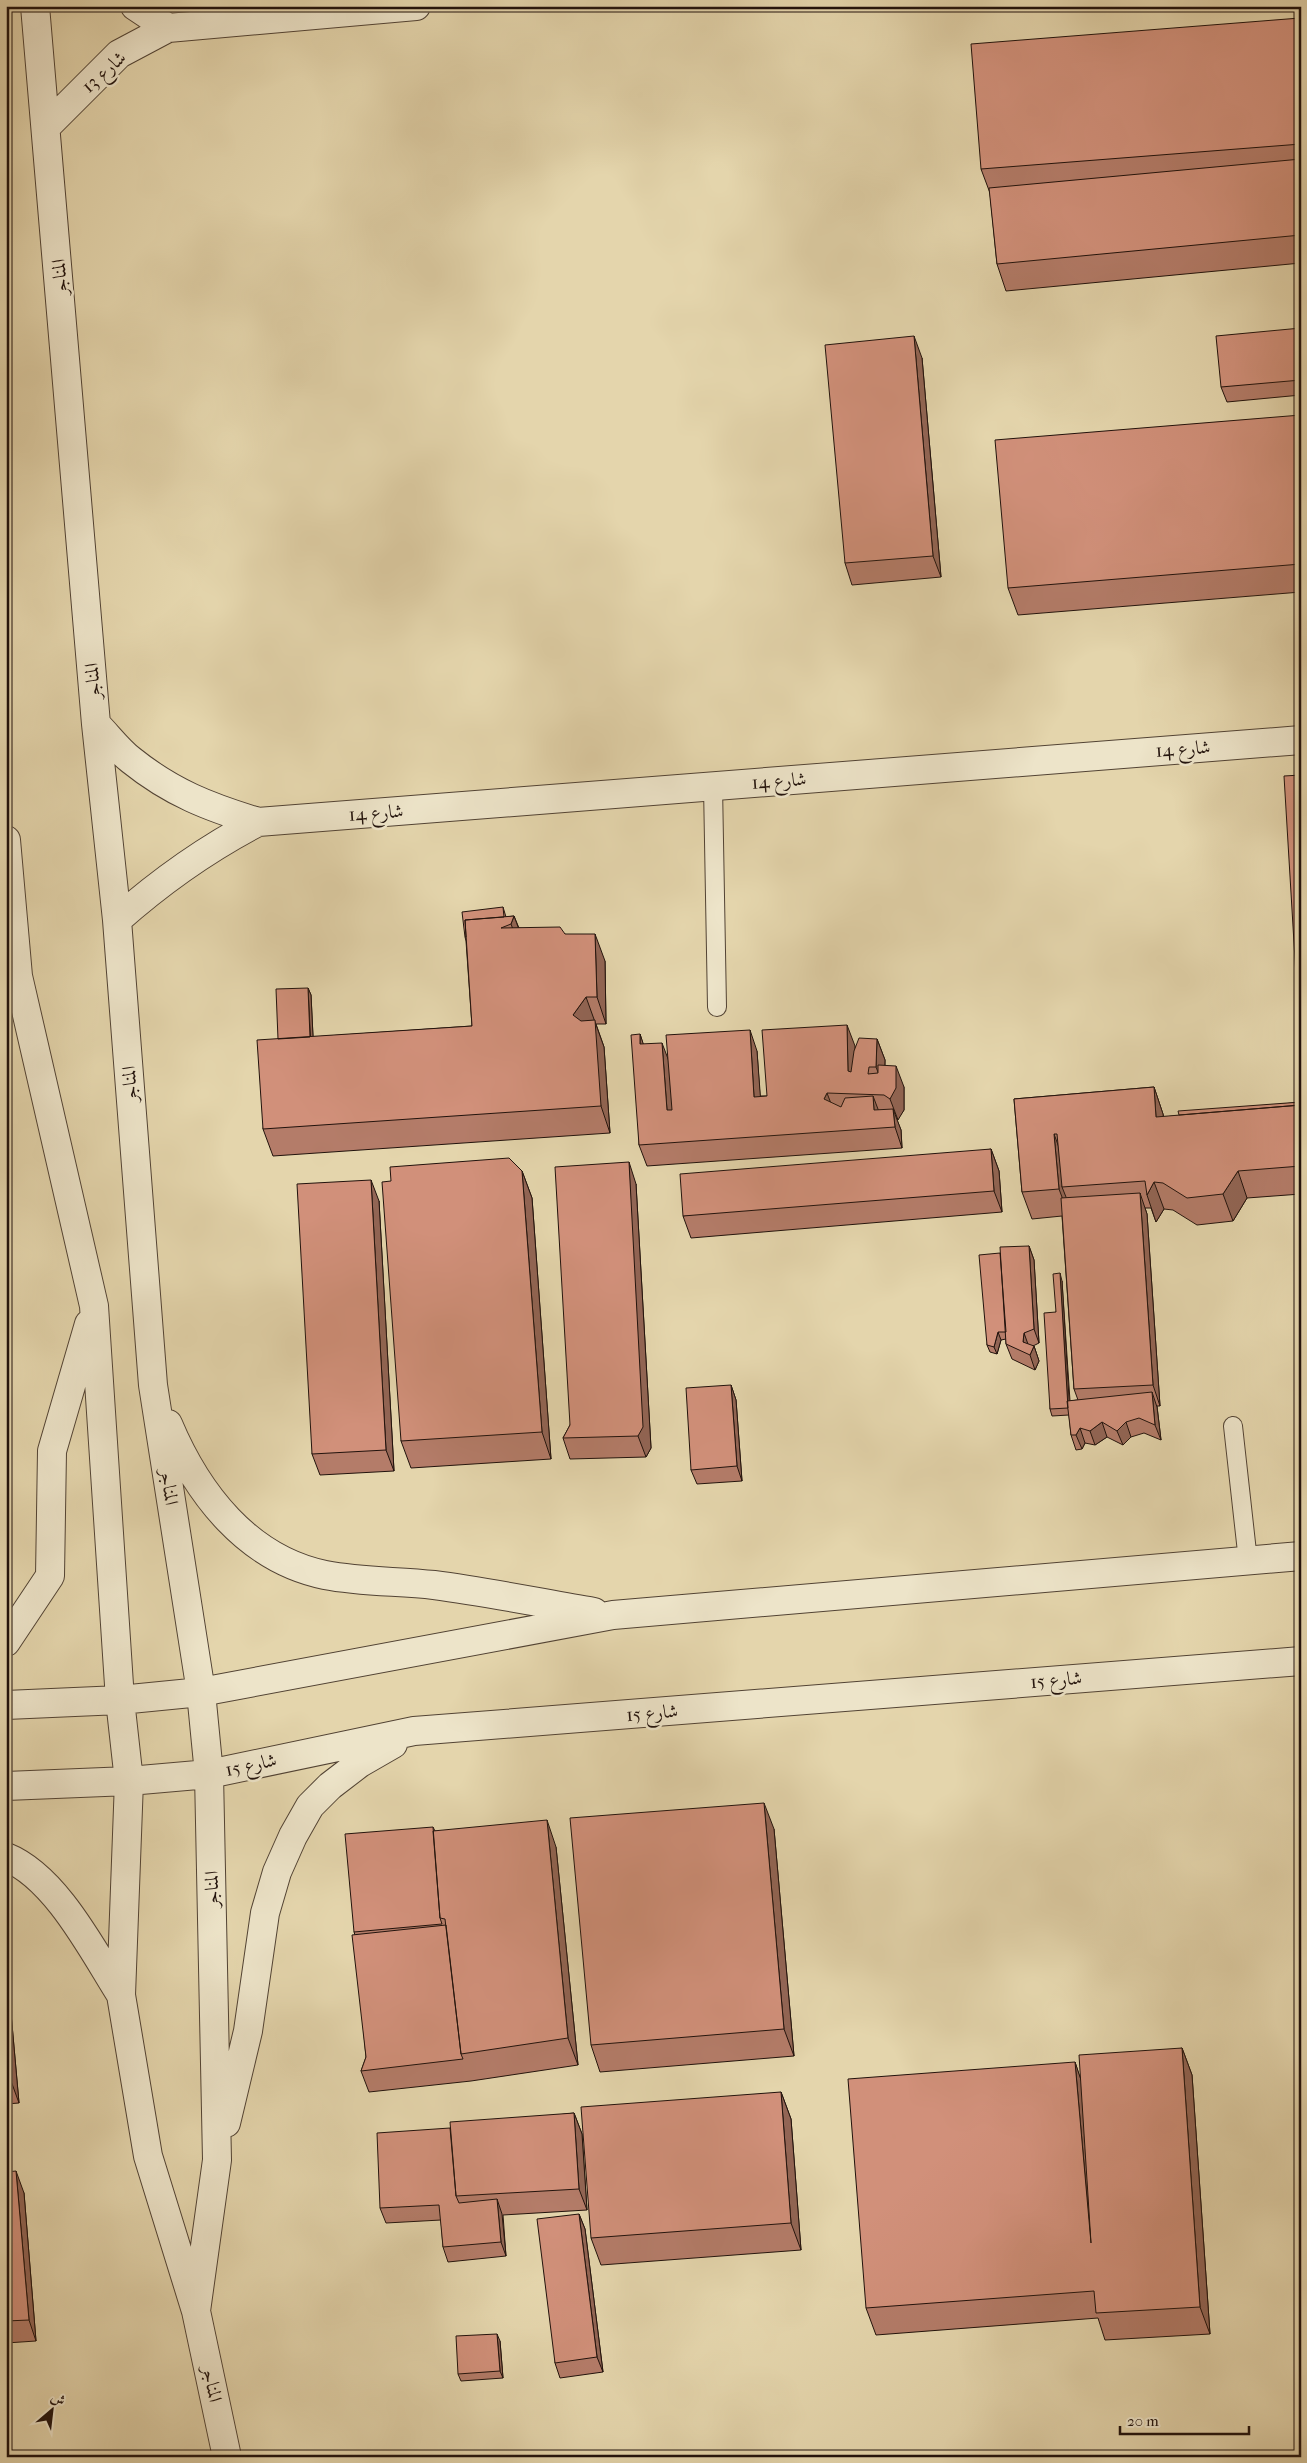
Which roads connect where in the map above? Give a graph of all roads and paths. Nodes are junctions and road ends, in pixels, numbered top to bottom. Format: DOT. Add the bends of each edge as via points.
graph roads {
  1 [pos="35,6"];
  2 [pos="135,6"];
  3 [pos="416,6"];
  4 [pos="322,10"];
  5 [pos="168,28"];
  6 [pos="47,126"];
  7 [pos="96,724"];
  8 [pos="1301,740"];
  9 [pos="713,786"];
  10 [pos="258,822"];
  11 [pos="6,840"];
  12 [pos="117,920"];
  13 [pos="12,970"];
  14 [pos="717,1007"];
  15 [pos="94,1306"];
  16 [pos="152,1385"];
  17 [pos="1233,1426"];
  18 [pos="1301,1556"];
  19 [pos="1248,1561"];
  20 [pos="613,1615"];
  21 [pos="6,1642"];
  22 [pos="1301,1661"];
  23 [pos="201,1692"];
  24 [pos="120,1700"];
  25 [pos="6,1705"];
  26 [pos="414,1732"];
  27 [pos="209,1774"];
  28 [pos="129,1782"];
  29 [pos="6,1786"];
  30 [pos="6,1857"];
  31 [pos="121,1995"];
  32 [pos="217,2160"];
  33 [pos="196,2311"];
  34 [pos="227,2457"];
  1 -- 6 [label="street, المناجر"];
  2 -- 5 [label="street"];
  3 -- 4 [label="street, شارع 13"];
  4 -- 5 [label="street, شارع 13"];
  5 -- 6 [label="street, شارع 13" via="119,54"];
  6 -- 7 [label="street, المناجر"];
  7 -- 10 [label="street, شارع 14" via="130,759 168,787 212,808"];
  7 -- 12 [label="street, المناجر"];
  8 -- 9 [label="street, شارع 14"];
  9 -- 10 [label="street, شارع 14"];
  9 -- 14 [label="lane"];
  10 -- 12 [label="street, شارع 14" via="184,865"];
  11 -- 13 [label="street, المناجر"];
  12 -- 16 [label="street, المناجر"];
  13 -- 15 [label="street, المناجر"];
  15 -- 21 [label="street, المناجر" via="52,1451 50,1576"];
  15 -- 24 [label="street, المناجر"];
  16 -- 20 [label="street" via="179,1449 221,1513 250,1542 290,1564 324,1575 433,1585"];
  16 -- 23 [label="street, المناجر"];
  17 -- 19 [label="lane"];
  18 -- 19 [label="street"];
  19 -- 20 [label="street"];
  20 -- 23 [label="street"];
  22 -- 26 [label="street, شارع 15"];
  23 -- 24 [label="street"];
  23 -- 27 [label="street, المناجر"];
  24 -- 25 [label="street"];
  24 -- 28 [label="street, المناجر"];
  26 -- 27 [label="street, شارع 15"];
  26 -- 32 [label="street, المناجر" via="360,1763 330,1786 310,1806 292,1836 265,1913 248,2031"];
  27 -- 28 [label="street, شارع 15"];
  27 -- 32 [label="street, المناجر"];
  28 -- 29 [label="street, شارع 15"];
  28 -- 31 [label="street, المناجر"];
  30 -- 31 [label="street" via="46,1884"];
  31 -- 33 [label="street, المناجر" via="148,2156"];
  32 -- 33 [label="street, المناجر"];
  33 -- 34 [label="street, المناجر"];
}
